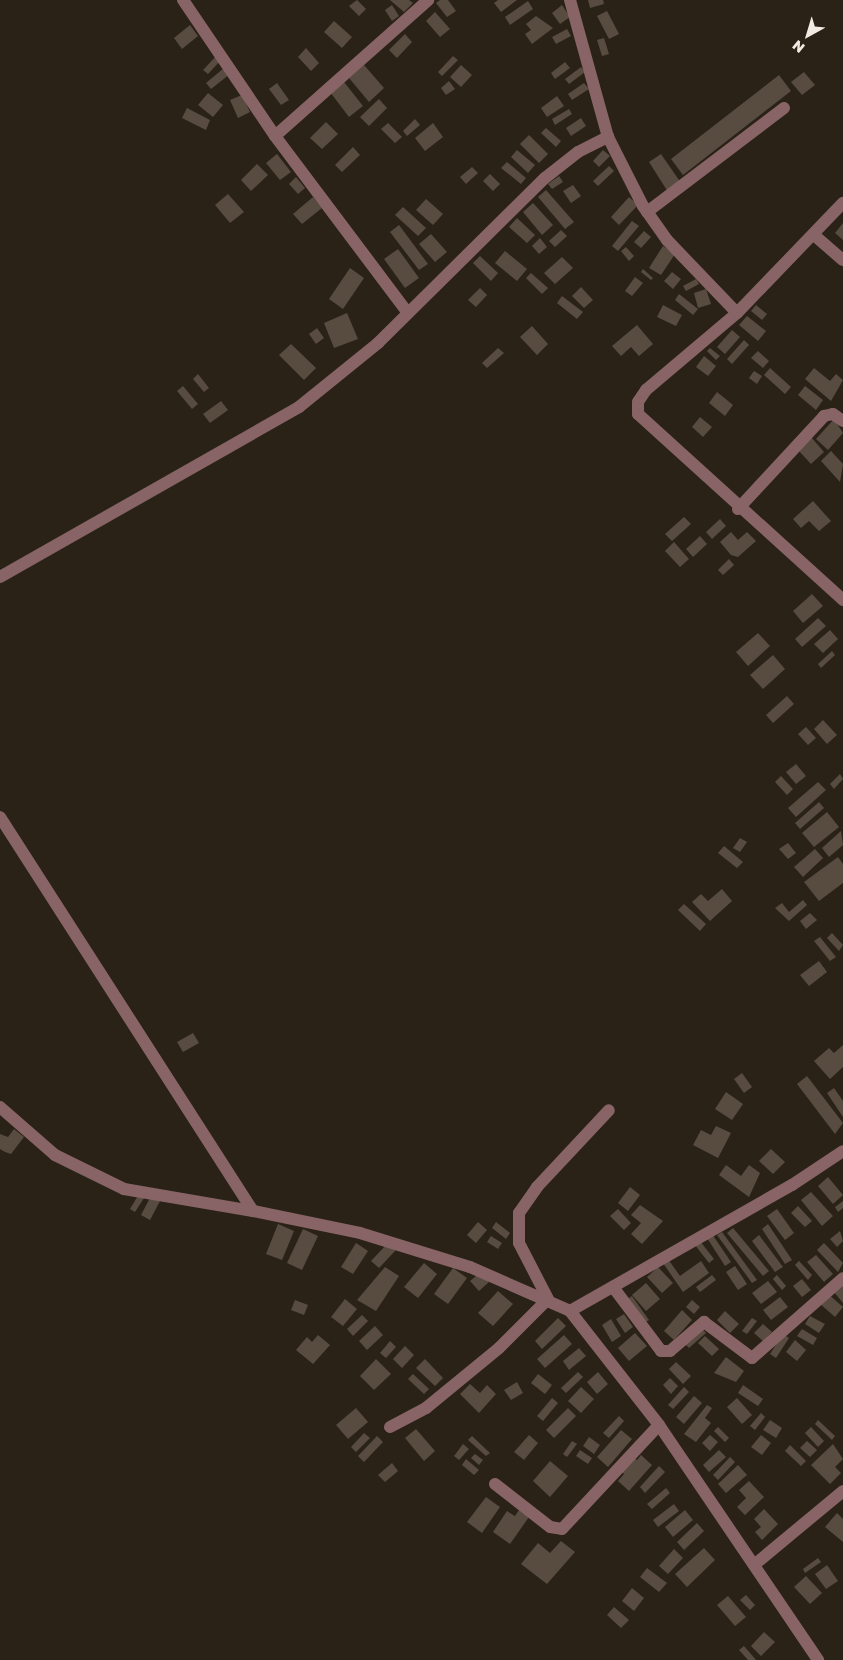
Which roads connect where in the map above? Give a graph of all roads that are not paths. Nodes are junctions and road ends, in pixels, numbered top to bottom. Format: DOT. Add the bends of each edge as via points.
graph roads {
  1 [pos="183,0"];
  2 [pos="428,0"];
  3 [pos="570,0"];
  4 [pos="784,108"];
  5 [pos="274,136"];
  6 [pos="608,137"];
  7 [pos="843,203"];
  8 [pos="647,212"];
  9 [pos="814,235"];
  10 [pos="843,260"];
  11 [pos="408,313"];
  12 [pos="737,313"];
  13 [pos="843,421"];
  14 [pos="738,509"];
  15 [pos="0,577"];
  16 [pos="843,600"];
  17 [pos="0,817"];
  18 [pos="0,1107"];
  19 [pos="609,1110"];
  20 [pos="843,1151"];
  21 [pos="253,1211"];
  22 [pos="843,1278"];
  23 [pos="613,1287"];
  24 [pos="548,1299"];
  25 [pos="570,1312"];
  26 [pos="659,1425"];
  27 [pos="390,1427"];
  28 [pos="495,1484"];
  29 [pos="843,1490"];
  30 [pos="754,1565"];
  31 [pos="818,1660"];
  1 -- 5 [label="street"];
  2 -- 5 [label="street"];
  3 -- 6 [label="street"];
  4 -- 8 [label="street"];
  5 -- 11 [label="street"];
  6 -- 8 [label="street"];
  6 -- 11 [label="street" via="578,152 545,178"];
  7 -- 9 [label="street"];
  8 -- 12 [label="street" via="667,240"];
  9 -- 10 [label="street"];
  9 -- 12 [label="street"];
  11 -- 15 [label="street" via="299,407"];
  12 -- 14 [label="street" via="646,390 637,406 642,421"];
  13 -- 14 [label="street" via="832,414 824,416"];
  14 -- 16 [label="street"];
  17 -- 21 [label="street"];
  18 -- 21 [label="street" via="55,1155 124,1189"];
  19 -- 24 [label="street" via="536,1187 519,1214 519,1243"];
  20 -- 23 [label="street" via="792,1185"];
  21 -- 24 [label="street" via="360,1233 470,1267"];
  22 -- 23 [label="street" via="752,1358 704,1322 670,1351 661,1351"];
  23 -- 25 [label="street"];
  24 -- 25 [label="street"];
  24 -- 27 [label="street" via="498,1348 433,1402"];
  25 -- 26 [label="street"];
  26 -- 28 [label="street" via="562,1529 550,1527"];
  26 -- 30 [label="street"];
  29 -- 30 [label="street"];
  30 -- 31 [label="street"];
}
